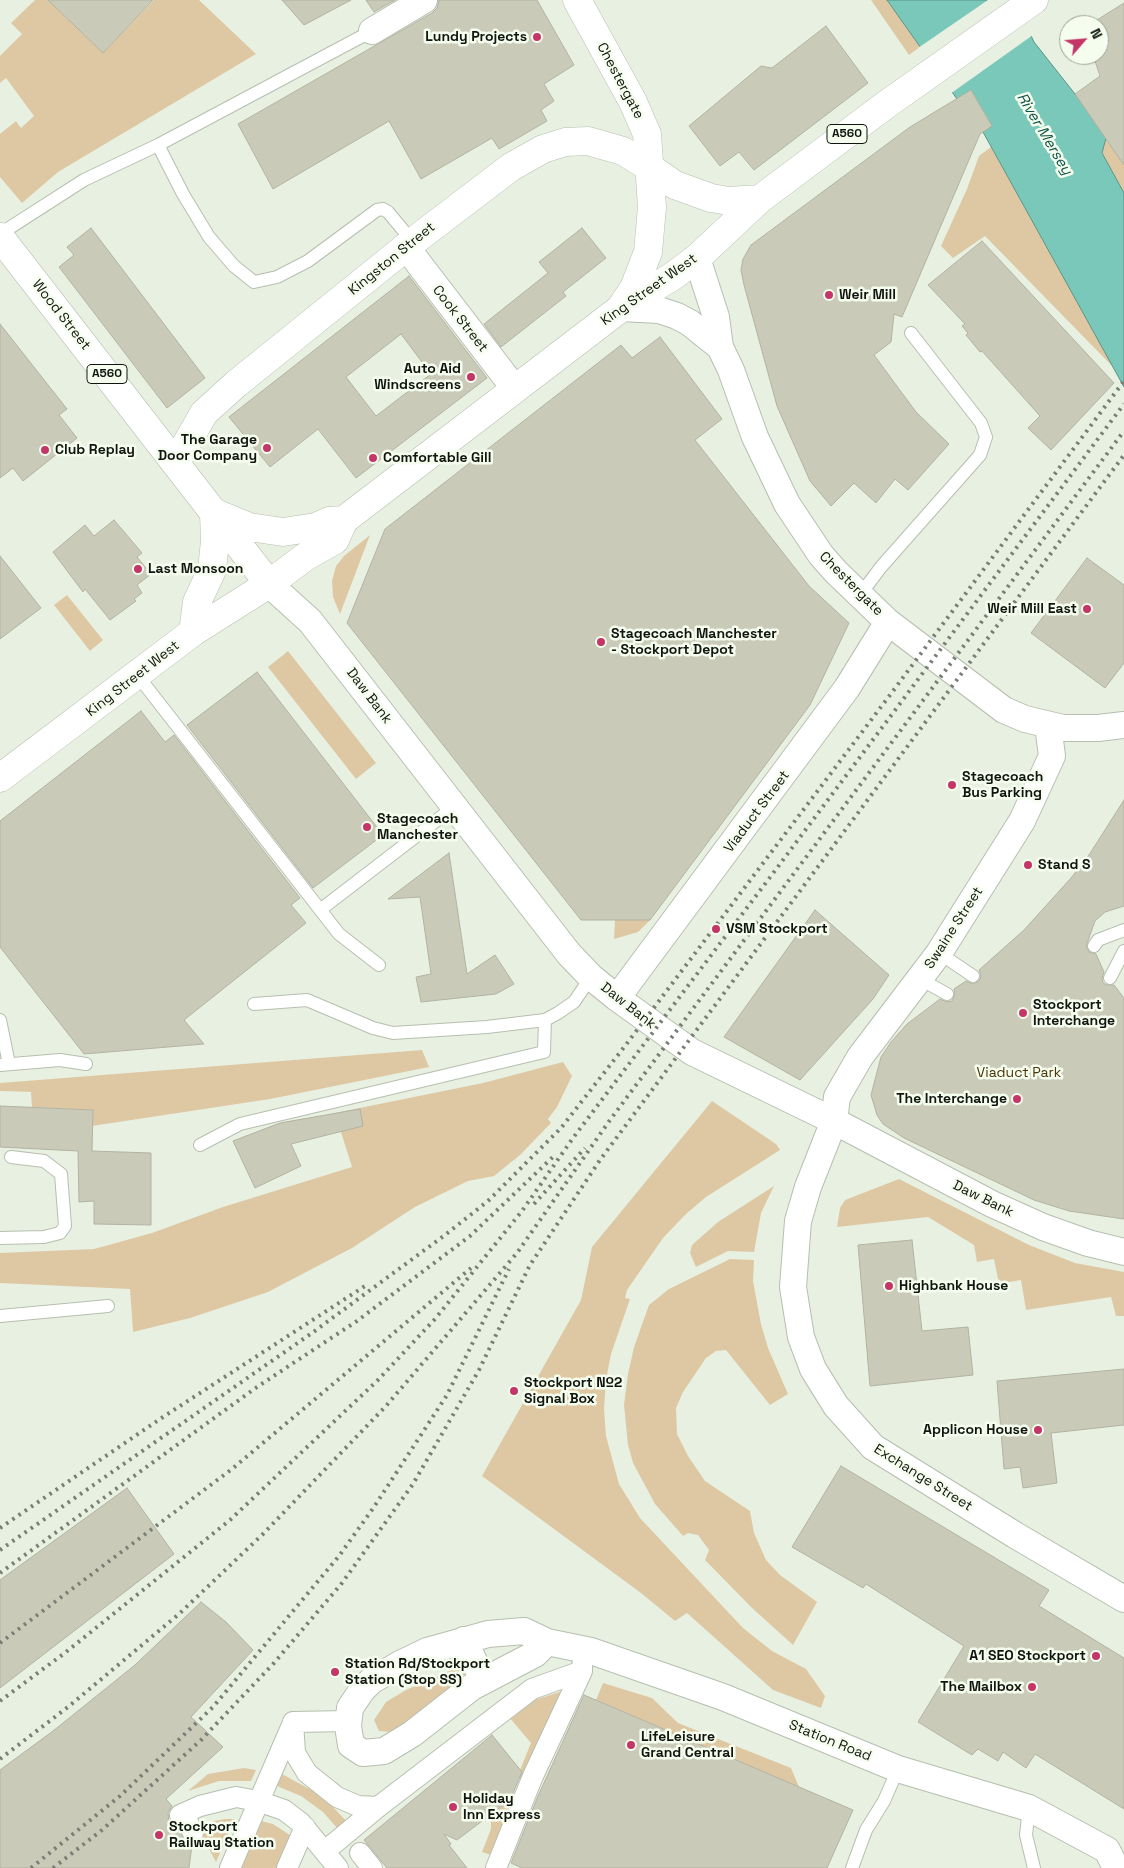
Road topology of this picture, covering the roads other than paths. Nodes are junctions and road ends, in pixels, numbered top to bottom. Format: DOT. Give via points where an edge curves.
graph roads {
  1 [pos="424,0"];
  2 [pos="577,0"];
  3 [pos="1032,1"];
  4 [pos="372,32"];
  5 [pos="158,145"];
  6 [pos="649,166"];
  7 [pos="760,199"];
  8 [pos="0,236"];
  9 [pos="409,245"];
  10 [pos="697,258"];
  11 [pos="621,308"];
  12 [pos="911,333"];
  13 [pos="720,347"];
  14 [pos="515,390"];
  15 [pos="176,462"];
  16 [pos="214,512"];
  17 [pos="344,520"];
  18 [pos="269,584"];
  19 [pos="860,595"];
  20 [pos="888,622"];
  21 [pos="193,632"];
  22 [pos="138,676"];
  23 [pos="1048,725"];
  24 [pos="1124,726"];
  25 [pos="0,778"];
  26 [pos="454,807"];
  27 [pos="320,910"];
  28 [pos="1124,930"];
  29 [pos="1094,946"];
  30 [pos="1124,950"];
  31 [pos="380,965"];
  32 [pos="929,967"];
  33 [pos="973,976"];
  34 [pos="591,977"];
  35 [pos="1110,978"];
  36 [pos="947,994"];
  37 [pos="617,998"];
  38 [pos="254,1004"];
  39 [pos="0,1020"];
  40 [pos="544,1020"];
  41 [pos="86,1064"];
  42 [pos="4,1065"];
  43 [pos="834,1121"];
  44 [pos="200,1145"];
  45 [pos="11,1157"];
  46 [pos="0,1238"];
  47 [pos="1124,1252"];
  48 [pos="108,1306"];
  49 [pos="0,1316"];
  50 [pos="1124,1599"];
  51 [pos="464,1640"];
  52 [pos="548,1642"];
  53 [pos="582,1660"];
  54 [pos="483,1680"];
  55 [pos="348,1721"];
  56 [pos="293,1722"];
  57 [pos="898,1769"];
  58 [pos="258,1801"];
  59 [pos="378,1807"];
  60 [pos="1029,1808"];
  61 [pos="305,1827"];
  62 [pos="193,1833"];
  63 [pos="357,1849"];
  64 [pos="325,1851"];
  65 [pos="1116,1855"];
  66 [pos="230,1868"];
  67 [pos="287,1868"];
  68 [pos="338,1868"];
  69 [pos="496,1868"];
  70 [pos="852,1868"];
  71 [pos="1034,1868"];
  1 -- 4 [label="street"];
  2 -- 6 [label="main road, Chestergate / A560" via="647,134"];
  3 -- 7 [label="main road, King Street West / A560"];
  4 -- 5 [label="lane"];
  5 -- 8 [label="lane" via="84,180"];
  5 -- 9 [label="lane" via="210,237 234,266 254,282 277,277 308,261 376,210 388,212"];
  6 -- 7 [label="main road" via="675,185 711,198 728,201"];
  6 -- 9 [label="main road, Kingston Street" via="623,151 594,142 572,142 543,149 510,167"];
  6 -- 11 [label="main road, Chestergate / A560" via="652,207 648,252 634,288"];
  7 -- 10 [label="main road, King Street West / A560"];
  8 -- 15 [label="main road, Wood Street / A560"];
  9 -- 14 [label="street, Cook Street"];
  9 -- 15 [label="main road, Kingston Street" via="204,413"];
  10 -- 11 [label="main road, King Street West / A560"];
  10 -- 13 [label="street, Chestergate" via="716,318"];
  11 -- 13 [label="street, Chestergate" via="659,310 677,316"];
  11 -- 14 [label="main road, King Street West / A560"];
  12 -- 19 [label="lane" via="981,423 986,437 980,454"];
  13 -- 19 [label="street, Chestergate" via="754,437 787,504 821,555"];
  14 -- 17 [label="main road, King Street West / A560"];
  15 -- 16 [label="main road, Wood Street / A560"];
  16 -- 17 [label="main road, A560" via="249,527 283,532"];
  16 -- 18 [label="main road, A560"];
  16 -- 21 [label="main road" via="212,570 197,602"];
  17 -- 18 [label="main road, King Street West / A560" via="335,540"];
  18 -- 21 [label="main road, King Street West"];
  18 -- 26 [label="street, Daw Bank" via="310,621"];
  19 -- 20 [label="street, Chestergate"];
  20 -- 23 [label="street, Chestergate" via="1004,710"];
  20 -- 37 [label="street, Viaduct Street" via="835,704"];
  21 -- 22 [label="main road, King Street West"];
  22 -- 25 [label="main road, King Street West"];
  22 -- 27 [label="lane"];
  23 -- 24 [label="street, Chestergate" via="1078,729"];
  23 -- 32 [label="street, Swaine Street" via="1052,756 1043,779 1022,821"];
  26 -- 27 [label="lane"];
  26 -- 34 [label="street, Daw Bank" via="569,954"];
  27 -- 31 [label="lane" via="340,934"];
  28 -- 29 [label="lane" via="1098,940"];
  30 -- 35 [label="lane"];
  32 -- 33 [label="lane"];
  32 -- 36 [label="lane"];
  32 -- 43 [label="street, Swaine Street" via="860,1058 837,1097"];
  34 -- 37 [label="street, Daw Bank"];
  34 -- 40 [label="lane" via="574,1002"];
  37 -- 43 [label="street, Daw Bank" via="692,1052"];
  38 -- 40 [label="lane" via="307,1000 393,1033"];
  39 -- 42 [label="lane"];
  40 -- 44 [label="lane" via="544,1052 240,1124"];
  41 -- 42 [label="lane" via="60,1060"];
  43 -- 47 [label="street, Daw Bank" via="1026,1219 1088,1243"];
  43 -- 50 [label="street, Exchange Street" via="798,1221 792,1287 801,1337 822,1385 873,1447 1015,1536"];
  45 -- 46 [label="lane" via="44,1161 61,1174 65,1226 60,1233 44,1237"];
  48 -- 49 [label="lane"];
  51 -- 52 [label="street, Station Road" via="524,1631"];
  51 -- 54 [label="street"];
  51 -- 55 [label="street, Station Road" via="413,1657 371,1681 355,1699"];
  52 -- 53 [label="street, Station Road"];
  52 -- 54 [label="street, Station Road" via="535,1654"];
  53 -- 57 [label="street, Station Road" via="723,1698"];
  53 -- 59 [label="street" via="532,1689"];
  53 -- 69 [label="street"];
  54 -- 55 [label="street, Station Road" via="412,1734 384,1751 358,1751 348,1737"];
  55 -- 56 [label="street"];
  56 -- 58 [label="street"];
  56 -- 59 [label="street" via="295,1753 307,1773 336,1797 358,1806"];
  57 -- 60 [label="street, Station Road"];
  57 -- 70 [label="lane" via="866,1830"];
  58 -- 61 [label="street" via="284,1810"];
  58 -- 62 [label="street" via="236,1797 182,1814"];
  58 -- 66 [label="street"];
  59 -- 63 [label="street"];
  60 -- 65 [label="street, Station Road"];
  60 -- 71 [label="lane" via="1026,1835"];
  61 -- 64 [label="street"];
  61 -- 67 [label="street"];
  63 -- 64 [label="street"];
  64 -- 68 [label="street"];
}
